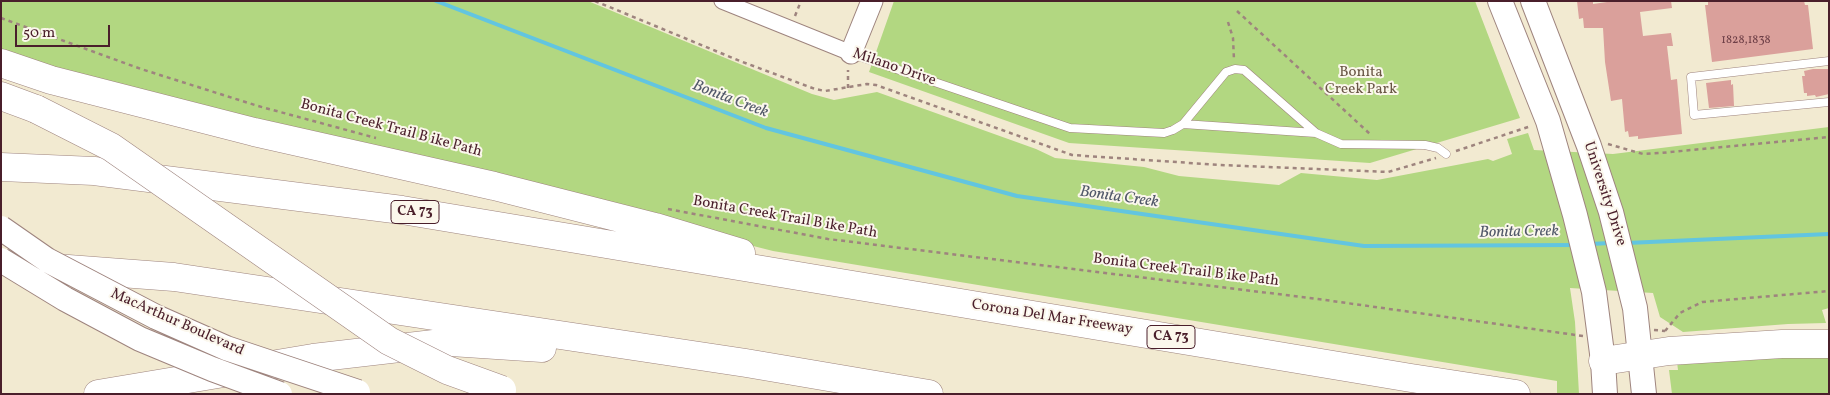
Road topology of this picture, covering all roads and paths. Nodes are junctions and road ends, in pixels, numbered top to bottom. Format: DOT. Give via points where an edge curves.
graph roads {
  1 [pos="722,1"];
  2 [pos="872,1"];
  3 [pos="1500,1"];
  4 [pos="1532,1"];
  5 [pos="738,4"];
  6 [pos="1237,11"];
  7 [pos="1,18"];
  8 [pos="1228,22"];
  9 [pos="851,53"];
  10 [pos="1829,61"];
  11 [pos="1,63"];
  12 [pos="1235,69"];
  13 [pos="1,96"];
  14 [pos="1829,102"];
  15 [pos="1183,124"];
  16 [pos="1316,133"];
  17 [pos="1829,137"];
  18 [pos="382,139"];
  19 [pos="1382,145"];
  20 [pos="1591,150"];
  21 [pos="1446,154"];
  22 [pos="1,167"];
  23 [pos="667,208"];
  24 [pos="1,228"];
  25 [pos="1,262"];
  26 [pos="826,282"];
  27 [pos="1829,291"];
  28 [pos="1666,331"];
  29 [pos="1586,336"];
  30 [pos="1829,344"];
  31 [pos="1641,356"];
  32 [pos="1603,361"];
  33 [pos="746,363"];
  34 [pos="509,392"];
  35 [pos="361,393"];
  36 [pos="98,394"];
  37 [pos="280,394"];
  38 [pos="929,394"];
  39 [pos="1516,394"];
  40 [pos="1605,394"];
  41 [pos="1644,394"];
  1 -- 5 [label="street, Milano Drive"];
  2 -- 9 [label="street"];
  3 -- 32 [label="main road, University Drive" via="1558,153 1594,292"];
  4 -- 20 [label="main road, University Drive"];
  5 -- 9 [label="street, Milano Drive"];
  6 -- 19 [label="path"];
  7 -- 18 [label="path, Bonita Creek Trail B ike Path" via="141,69 258,106"];
  8 -- 12 [label="path" via="1233,38"];
  9 -- 15 [label="lane, Milano Drive" via="1070,128 1164,133"];
  10 -- 14 [label="lane" via="1691,77 1694,115"];
  11 -- 26 [label="highway" via="51,80 254,132 494,186 655,227"];
  12 -- 15 [label="lane" via="1226,72"];
  12 -- 16 [label="lane" via="1244,70"];
  13 -- 34 [label="highway, bridge" via="36,109 111,147 389,341 447,370"];
  15 -- 16 [label="lane"];
  16 -- 19 [label="lane" via="1341,144"];
  17 -- 20 [label="path" via="1643,154 1607,144"];
  19 -- 21 [label="lane" via="1425,145"];
  20 -- 31 [label="main road, University Drive" via="1631,292"];
  22 -- 26 [label="highway, CA 73" via="94,171 402,210"];
  23 -- 29 [label="path, Bonita Creek Trail B ike Path" via="828,239 1318,298"];
  24 -- 35 [label="main road, MacArthur Boulevard, bridge" via="47,260 156,317 226,348"];
  25 -- 33 [label="highway" via="174,277"];
  25 -- 37 [label="main road, MacArthur Boulevard, bridge" via="140,339"];
  26 -- 39 [label="highway, Corona Del Mar Freeway / CA 73"];
  27 -- 28 [label="path" via="1702,302 1680,313"];
  30 -- 31 [label="highway" via="1773,344"];
  31 -- 32 [label="highway"];
  31 -- 41 [label="main road, University Drive"];
  32 -- 40 [label="main road, University Drive"];
  33 -- 36 [label="highway" via="451,342 313,358"];
  33 -- 38 [label="highway"];
}
